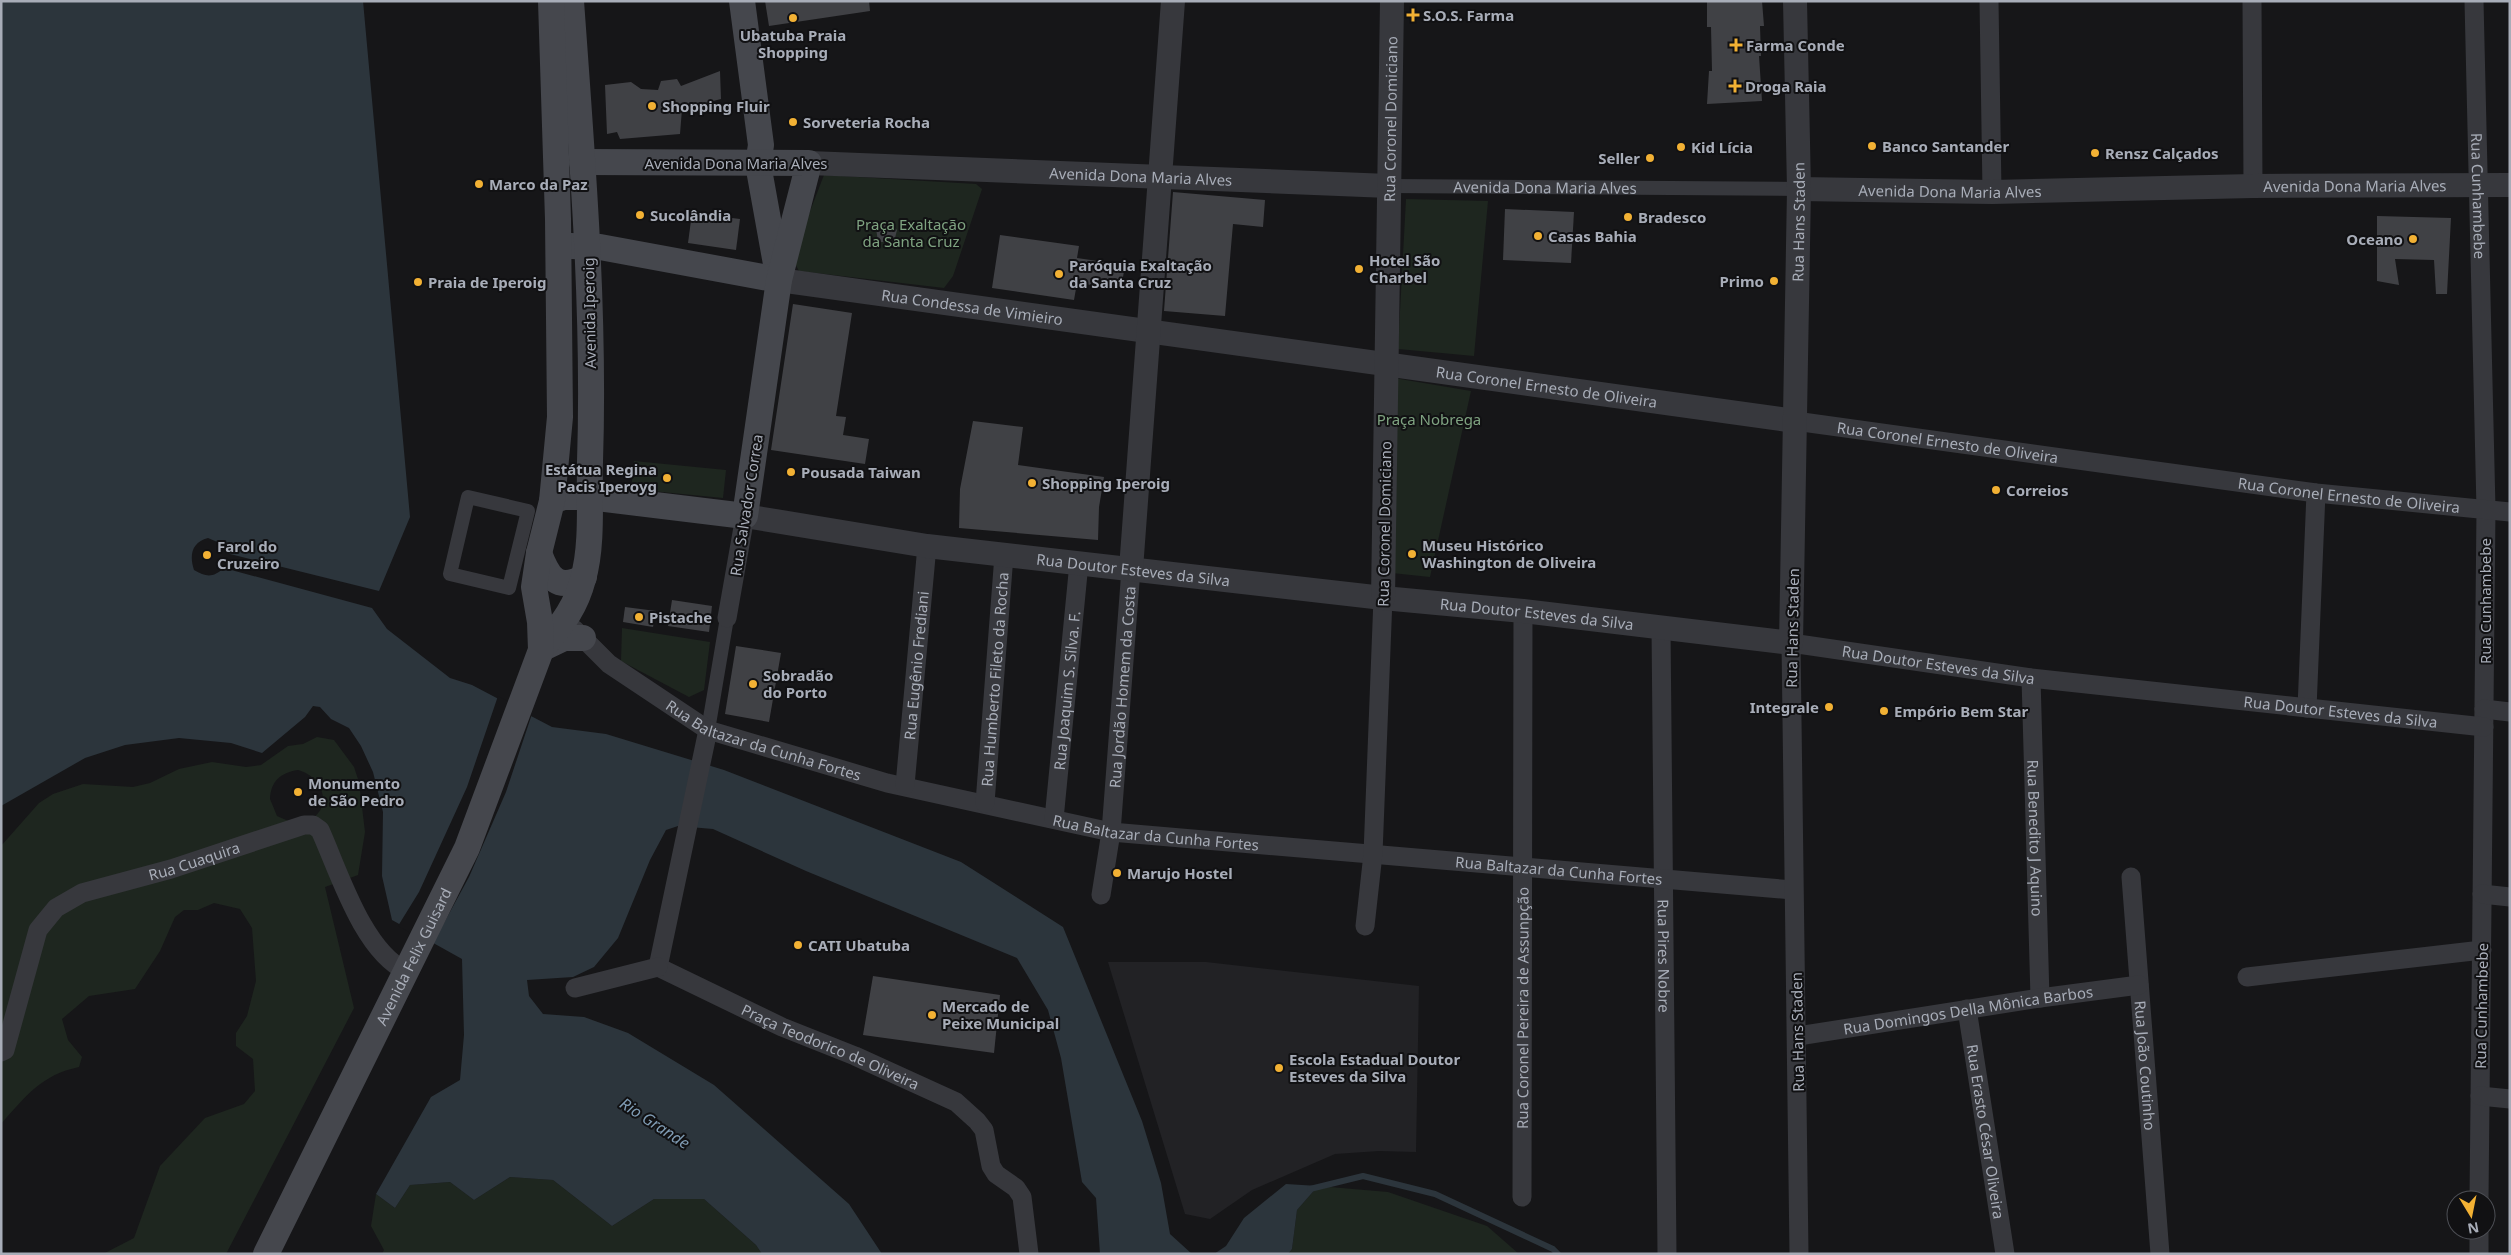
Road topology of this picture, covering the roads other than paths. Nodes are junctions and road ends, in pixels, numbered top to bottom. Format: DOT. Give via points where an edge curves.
graph roads {
  1 [pos="551,1"];
  2 [pos="571,1"];
  3 [pos="742,1"];
  4 [pos="1173,1"];
  5 [pos="1392,1"];
  6 [pos="1795,1"];
  7 [pos="1989,1"];
  8 [pos="2252,1"];
  9 [pos="2474,1"];
  10 [pos="582,162"];
  11 [pos="809,163"];
  12 [pos="758,164"];
  13 [pos="1161,176"];
  14 [pos="2510,185"];
  15 [pos="1389,186"];
  16 [pos="2253,186"];
  17 [pos="2480,186"];
  18 [pos="1799,189"];
  19 [pos="1992,192"];
  20 [pos="558,246"];
  21 [pos="587,246"];
  22 [pos="779,280"];
  23 [pos="1149,332"];
  24 [pos="1386,364"];
  25 [pos="1796,421"];
  26 [pos="2316,493"];
  27 [pos="589,498"];
  28 [pos="552,501"];
  29 [pos="2486,509"];
  30 [pos="2510,512"];
  31 [pos="745,516"];
  32 [pos="927,546"];
  33 [pos="539,553"];
  34 [pos="1004,555"];
  35 [pos="1079,563"];
  36 [pos="1131,569"];
  37 [pos="584,577"];
  38 [pos="522,588"];
  39 [pos="1382,598"];
  40 [pos="1523,611"];
  41 [pos="727,618"];
  42 [pos="1662,627"];
  43 [pos="574,629"];
  44 [pos="1791,643"];
  45 [pos="537,661"];
  46 [pos="2031,678"];
  47 [pos="2307,708"];
  48 [pos="2510,712"];
  49 [pos="2484,718"];
  50 [pos="706,736"];
  51 [pos="905,785"];
  52 [pos="985,803"];
  53 [pos="1054,819"];
  54 [pos="1111,832"];
  55 [pos="1373,854"];
  56 [pos="1521,867"];
  57 [pos="2131,877"];
  58 [pos="1663,879"];
  59 [pos="1793,890"];
  60 [pos="2482,894"];
  61 [pos="1101,895"];
  62 [pos="2510,897"];
  63 [pos="1365,926"];
  64 [pos="2482,950"];
  65 [pos="411,961"];
  66 [pos="658,967"];
  67 [pos="2247,978"];
  68 [pos="2139,985"];
  69 [pos="575,988"];
  70 [pos="2040,998"];
  71 [pos="1967,1009"];
  72 [pos="1798,1036"];
  73 [pos="2,1053"];
  74 [pos="2480,1096"];
  75 [pos="2510,1099"];
  76 [pos="2479,1190"];
  77 [pos="1522,1197"];
  78 [pos="2479,1240"];
  79 [pos="266,1254"];
  80 [pos="1029,1254"];
  81 [pos="1667,1254"];
  82 [pos="1799,1254"];
  83 [pos="2005,1254"];
  84 [pos="2160,1254"];
  85 [pos="2479,1254"];
  1 -- 20 [label="main road, Avenida Iperoig"];
  2 -- 10 [label="main road, Avenida Iperoig"];
  3 -- 12 [label="main road, Rua Salvador Correa" via="761,145"];
  4 -- 13 [label="street, Rua Jordão Homem da Costa"];
  5 -- 15 [label="street, Rua Coronel Domiciano"];
  6 -- 18 [label="street, Rua Hans Staden"];
  7 -- 19 [label="street"];
  8 -- 16 [label="street"];
  9 -- 17 [label="street, Rua Cunhambebe"];
  10 -- 12 [label="main road, Avenida Dona Maria Alves"];
  10 -- 21 [label="main road, Avenida Iperoig"];
  11 -- 12 [label="main road, Avenida Dona Maria Alves"];
  11 -- 13 [label="street, Avenida Dona Maria Alves"];
  11 -- 22 [label="main road, Rua Salvador Correa"];
  12 -- 22 [label="main road, Rua Salvador Correa"];
  13 -- 15 [label="street, Avenida Dona Maria Alves"];
  13 -- 23 [label="street, Rua Jordão Homem da Costa"];
  14 -- 17 [label="street, Avenida Dona Maria Alves"];
  15 -- 18 [label="street, Avenida Dona Maria Alves"];
  15 -- 24 [label="street, Rua Coronel Domiciano"];
  16 -- 17 [label="street, Avenida Dona Maria Alves"];
  16 -- 19 [label="street, Avenida Dona Maria Alves"];
  17 -- 29 [label="street, Rua Cunhambebe"];
  18 -- 19 [label="street, Avenida Dona Maria Alves"];
  18 -- 25 [label="street, Rua Hans Staden"];
  20 -- 21 [label="main road, Rua Condessa de Vimieiro"];
  20 -- 28 [label="main road, Avenida Iperoig" via="560,417"];
  21 -- 22 [label="main road, Rua Condessa de Vimieiro"];
  21 -- 27 [label="main road, Avenida Iperoig"];
  22 -- 23 [label="street, Rua Condessa de Vimieiro"];
  22 -- 31 [label="main road, Rua Salvador Correa"];
  23 -- 24 [label="street, Rua Condessa de Vimieiro"];
  23 -- 36 [label="street, Rua Jordão Homem da Costa"];
  24 -- 25 [label="street, Rua Coronel Ernesto de Oliveira"];
  24 -- 39 [label="street, Rua Coronel Domiciano"];
  25 -- 26 [label="street, Rua Coronel Ernesto de Oliveira"];
  25 -- 44 [label="street, Rua Hans Staden"];
  26 -- 29 [label="street, Rua Coronel Ernesto de Oliveira"];
  26 -- 47 [label="street"];
  27 -- 28 [label="main road, Rua Doutor Esteves da Silva"];
  27 -- 31 [label="main road, Rua Doutor Esteves da Silva"];
  27 -- 37 [label="main road, Avenida Iperoig"];
  28 -- 33 [label="main road, Avenida Iperoig"];
  29 -- 30 [label="street, Rua Coronel Ernesto de Oliveira"];
  29 -- 49 [label="street, Rua Cunhambebe"];
  31 -- 32 [label="street, Rua Doutor Esteves da Silva"];
  31 -- 41 [label="street, Rua Salvador Correa"];
  32 -- 34 [label="street, Rua Doutor Esteves da Silva"];
  32 -- 51 [label="street, Rua Eugênio Frediani"];
  33 -- 37 [label="main road" via="550,577 556,581 573,583"];
  33 -- 38 [label="main road, Avenida Iperoig"];
  34 -- 35 [label="street, Rua Doutor Esteves da Silva"];
  34 -- 52 [label="street, Rua Humberto Fileto da Rocha"];
  35 -- 36 [label="street, Rua Doutor Esteves da Silva"];
  35 -- 53 [label="street, Rua Joaquim S. Silva. F."];
  36 -- 39 [label="street, Rua Doutor Esteves da Silva"];
  36 -- 54 [label="street, Rua Jordão Homem da Costa"];
  37 -- 43 [label="main road, Avenida Iperoig" via="575,605"];
  38 -- 38 [label="street" via="528,511 468,497 450,574"];
  38 -- 43 [label="main road"];
  38 -- 45 [label="main road, Avenida Felix Guisard" via="540,622"];
  39 -- 40 [label="street, Rua Doutor Esteves da Silva"];
  39 -- 55 [label="street, Rua Coronel Domiciano"];
  40 -- 42 [label="street, Rua Doutor Esteves da Silva"];
  40 -- 56 [label="street, Rua Coronel Pereira de Assunpção"];
  41 -- 50 [label="street, Rua Salvador Correa"];
  42 -- 44 [label="street, Rua Doutor Esteves da Silva"];
  42 -- 58 [label="street, Rua Pires Nobre"];
  43 -- 45 [label="main road, Avenida Felix Guisard"];
  43 -- 50 [label="street, Rua Baltazar da Cunha Fortes" via="609,664"];
  44 -- 46 [label="street, Rua Doutor Esteves da Silva"];
  44 -- 59 [label="street, Rua Hans Staden"];
  45 -- 65 [label="main road, Avenida Felix Guisard" via="468,848"];
  46 -- 47 [label="street, Rua Doutor Esteves da Silva"];
  46 -- 70 [label="street, Rua Benedito J Aquino"];
  47 -- 49 [label="street, Rua Doutor Esteves da Silva"];
  48 -- 49 [label="street, Rua Doutor Esteves da Silva"];
  49 -- 60 [label="street, Rua Cunhambebe"];
  50 -- 51 [label="street, Rua Baltazar da Cunha Fortes"];
  50 -- 66 [label="street"];
  51 -- 52 [label="street, Rua Baltazar da Cunha Fortes"];
  52 -- 53 [label="street, Rua Baltazar da Cunha Fortes"];
  53 -- 54 [label="street, Rua Baltazar da Cunha Fortes"];
  54 -- 55 [label="street, Rua Baltazar da Cunha Fortes"];
  54 -- 61 [label="street, Rua Jordão Homem da Costa"];
  55 -- 56 [label="street, Rua Baltazar da Cunha Fortes"];
  55 -- 63 [label="street, Rua Coronel Domiciano"];
  56 -- 58 [label="street, Rua Baltazar da Cunha Fortes"];
  56 -- 77 [label="street, Rua Coronel Pereira de Assunpção"];
  57 -- 68 [label="street, Rua João Coutinho"];
  58 -- 59 [label="street, Rua Baltazar da Cunha Fortes"];
  58 -- 81 [label="street, Rua Pires Nobre"];
  59 -- 72 [label="street, Rua Hans Staden"];
  60 -- 62 [label="street"];
  60 -- 64 [label="street, Rua Cunhambebe"];
  64 -- 67 [label="street"];
  64 -- 74 [label="street, Rua Cunhambebe"];
  65 -- 73 [label="street, Rua Cuaquira" via="393,965 376,948 320,830 313,825 304,825 171,869 82,893 56,908 38,930"];
  65 -- 79 [label="main road, Avenida Felix Guisard"];
  66 -- 69 [label="street"];
  66 -- 80 [label="street, Praça Teodorico de Oliveira" via="782,1027 856,1056 956,1102 984,1130 991,1166 996,1174 1016,1188 1022,1198"];
  68 -- 70 [label="street, Rua Domingos Della Mônica Barbos"];
  68 -- 84 [label="street, Rua João Coutinho"];
  70 -- 71 [label="street, Rua Domingos Della Mônica Barbos"];
  71 -- 72 [label="street, Rua Domingos Della Mônica Barbos"];
  71 -- 83 [label="street, Rua Erasto César Oliveira"];
  72 -- 82 [label="street, Rua Hans Staden"];
  74 -- 75 [label="street"];
  74 -- 76 [label="street, Rua Cunhambebe"];
  78 -- 85 [label="street"];
}
